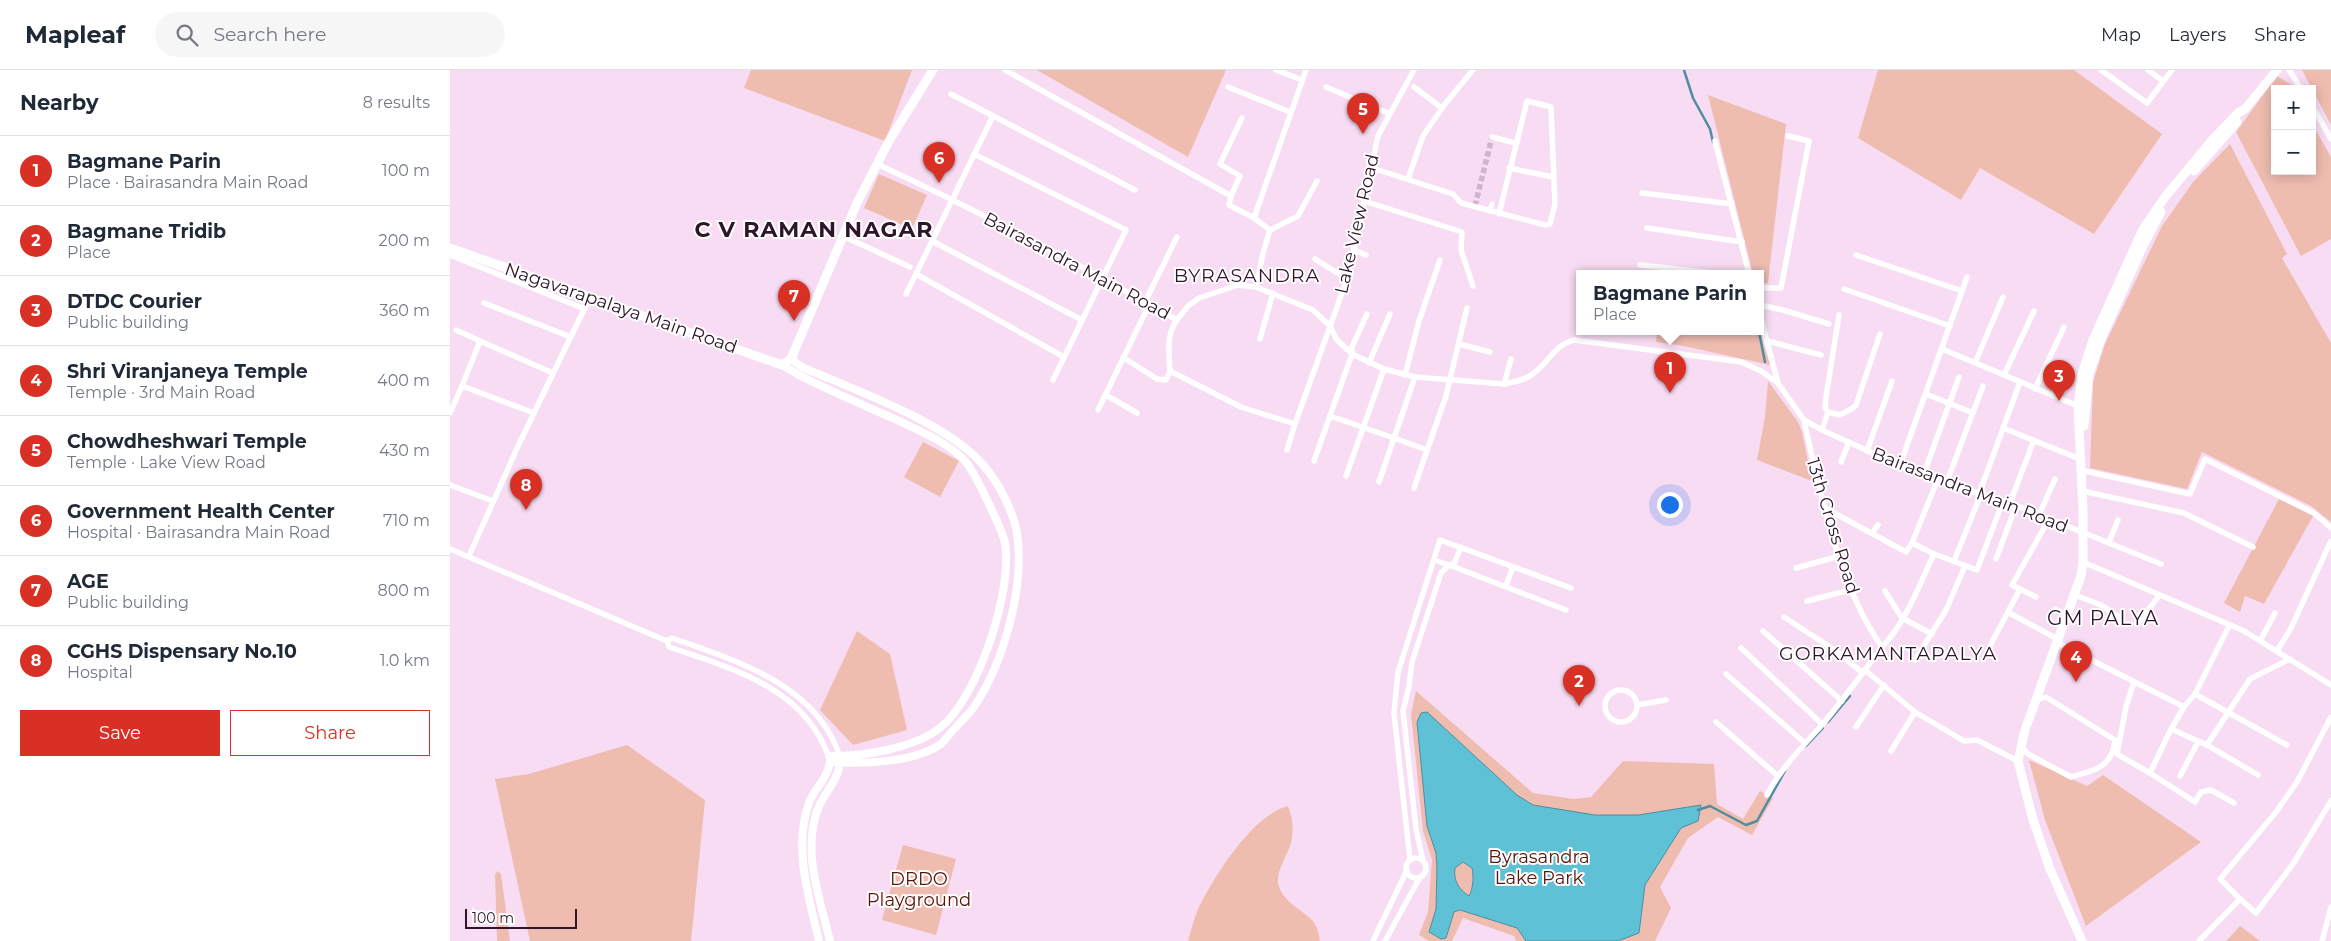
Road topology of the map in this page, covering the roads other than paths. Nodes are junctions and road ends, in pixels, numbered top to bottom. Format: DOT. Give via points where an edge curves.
graph roads {
  1 [pos="933,70"];
  2 [pos="1005,70"];
  3 [pos="1276,70"];
  4 [pos="1306,70"];
  5 [pos="1414,70"];
  6 [pos="1473,70"];
  7 [pos="2101,70"];
  8 [pos="2148,70"];
  9 [pos="2172,70"];
  10 [pos="2277,70"];
  11 [pos="2289,70"];
  12 [pos="1302,80"];
  13 [pos="2163,81"];
  14 [pos="2298,85"];
  15 [pos="1228,87"];
  16 [pos="1326,87"];
  17 [pos="1414,88"];
  18 [pos="951,94"];
  19 [pos="1442,108"];
  20 [pos="2245,109"];
  21 [pos="1290,112"];
  22 [pos="2316,113"];
  23 [pos="1390,114"];
  24 [pos="993,116"];
  25 [pos="1242,118"];
  26 [pos="1788,136"];
  27 [pos="1492,137"];
  28 [pos="2331,139"];
  29 [pos="1715,141"];
  30 [pos="1515,143"];
  31 [pos="974,154"];
  32 [pos="877,164"];
  33 [pos="1370,167"];
  34 [pos="1509,168"];
  35 [pos="1553,177"];
  36 [pos="1408,179"];
  37 [pos="1317,181"];
  38 [pos="1136,190"];
  39 [pos="1642,193"];
  40 [pos="1231,196"];
  41 [pos="952,199"];
  42 [pos="1364,201"];
  43 [pos="1488,202"];
  44 [pos="1732,204"];
  45 [pos="1490,211"];
  46 [pos="1254,218"];
  47 [pos="1647,228"];
  48 [pos="1270,230"];
  49 [pos="843,236"];
  50 [pos="1177,237"];
  51 [pos="932,241"];
  52 [pos="1742,242"];
  53 [pos="450,248"];
  54 [pos="1354,250"];
  55 [pos="1366,255"];
  56 [pos="1856,255"];
  57 [pos="450,256"];
  58 [pos="1315,260"];
  59 [pos="1440,260"];
  60 [pos="1640,265"];
  61 [pos="910,267"];
  62 [pos="1686,270"];
  63 [pos="1748,270"];
  64 [pos="916,274"];
  65 [pos="1967,277"];
  66 [pos="1103,278"];
  67 [pos="1347,279"];
  68 [pos="1473,286"];
  69 [pos="1256,287"];
  70 [pos="1764,288"];
  71 [pos="1844,289"];
  72 [pos="1962,291"];
  73 [pos="1273,293"];
  74 [pos="906,294"];
  75 [pos="590,297"];
  76 [pos="2003,298"];
  77 [pos="484,303"];
  78 [pos="1147,303"];
  79 [pos="1764,306"];
  80 [pos="1467,308"];
  81 [pos="584,309"];
  82 [pos="2034,311"];
  83 [pos="1367,314"];
  84 [pos="1390,314"];
  85 [pos="1839,315"];
  86 [pos="1082,320"];
  87 [pos="1176,320"];
  88 [pos="1828,324"];
  89 [pos="1330,326"];
  90 [pos="1950,326"];
  91 [pos="2064,327"];
  92 [pos="1764,329"];
  93 [pos="456,330"];
  94 [pos="1880,334"];
  95 [pos="571,337"];
  96 [pos="1260,339"];
  97 [pos="480,341"];
  98 [pos="1767,341"];
  99 [pos="1459,344"];
  100 [pos="1942,349"];
  101 [pos="1490,352"];
  102 [pos="1352,354"];
  103 [pos="1821,355"];
  104 [pos="1064,356"];
  105 [pos="1124,358"];
  106 [pos="790,359"];
  107 [pos="1511,359"];
  108 [pos="1369,363"];
  109 [pos="1975,363"];
  110 [pos="782,364"];
  111 [pos="1384,369"];
  112 [pos="1170,371"];
  113 [pos="553,373"];
  114 [pos="1405,375"];
  115 [pos="2004,375"];
  116 [pos="1415,377"];
  117 [pos="1960,377"];
  118 [pos="1053,380"];
  119 [pos="1450,380"];
  120 [pos="1892,381"];
  121 [pos="2020,382"];
  122 [pos="1778,383"];
  123 [pos="1504,384"];
  124 [pos="462,386"];
  125 [pos="1983,386"];
  126 [pos="2035,389"];
  127 [pos="1926,394"];
  128 [pos="1106,395"];
  129 [pos="1950,404"];
  130 [pos="2078,406"];
  131 [pos="1098,410"];
  132 [pos="903,412"];
  133 [pos="1828,412"];
  134 [pos="450,413"];
  135 [pos="534,413"];
  136 [pos="1137,413"];
  137 [pos="1973,413"];
  138 [pos="1330,416"];
  139 [pos="1804,420"];
  140 [pos="900,422"];
  141 [pos="1295,424"];
  142 [pos="1363,427"];
  143 [pos="2003,428"];
  144 [pos="1822,430"];
  145 [pos="1394,438"];
  146 [pos="2034,440"];
  147 [pos="1849,442"];
  148 [pos="1287,450"];
  149 [pos="1427,450"];
  150 [pos="1866,450"];
  151 [pos="1314,461"];
  152 [pos="1841,462"];
  153 [pos="1900,465"];
  154 [pos="2080,465"];
  155 [pos="1346,476"];
  156 [pos="1923,476"];
  157 [pos="2055,479"];
  158 [pos="1937,481"];
  159 [pos="1379,482"];
  160 [pos="1946,484"];
  161 [pos="450,485"];
  162 [pos="1414,488"];
  163 [pos="2082,491"];
  164 [pos="1979,494"];
  165 [pos="493,501"];
  166 [pos="2007,502"];
  167 [pos="2016,506"];
  168 [pos="1825,508"];
  169 [pos="2039,515"];
  170 [pos="2049,519"];
  171 [pos="2118,520"];
  172 [pos="1878,525"];
  173 [pos="2331,528"];
  174 [pos="2082,531"];
  175 [pos="1872,534"];
  176 [pos="2331,541"];
  177 [pos="2109,542"];
  178 [pos="1912,544"];
  179 [pos="1461,547"];
  180 [pos="2253,547"];
  181 [pos="450,549"];
  182 [pos="1934,554"];
  183 [pos="470,556"];
  184 [pos="1840,556"];
  185 [pos="1996,559"];
  186 [pos="1434,560"];
  187 [pos="1954,561"];
  188 [pos="2083,562"];
  189 [pos="2161,564"];
  190 [pos="1449,565"];
  191 [pos="1965,566"];
  192 [pos="1514,567"];
  193 [pos="1796,568"];
  194 [pos="1506,586"];
  195 [pos="1571,588"];
  196 [pos="2020,589"];
  197 [pos="1850,590"];
  198 [pos="1885,591"];
  199 [pos="2075,594"];
  200 [pos="2158,596"];
  201 [pos="2036,597"];
  202 [pos="1807,601"];
  203 [pos="1566,610"];
  204 [pos="2055,611"];
  205 [pos="2008,612"];
  206 [pos="2275,614"];
  207 [pos="2067,616"];
  208 [pos="1784,617"];
  209 [pos="1902,618"];
  210 [pos="2122,619"];
  211 [pos="2137,624"];
  212 [pos="2229,626"];
  213 [pos="1763,631"];
  214 [pos="1932,634"];
  215 [pos="666,641"];
  216 [pos="2059,641"];
  217 [pos="2260,641"];
  218 [pos="1990,646"];
  219 [pos="1882,647"];
  220 [pos="1741,648"];
  221 [pos="702,649"];
  222 [pos="2277,652"];
  223 [pos="699,658"];
  224 [pos="2290,659"];
  225 [pos="1916,660"];
  226 [pos="1864,671"];
  227 [pos="1726,674"];
  228 [pos="2134,682"];
  229 [pos="2330,683"];
  230 [pos="1884,685"];
  231 [pos="2195,694"];
  232 [pos="1666,700"];
  233 [pos="2037,700"];
  234 [pos="1842,701"];
  235 [pos="1636,705"];
  236 [pos="2184,707"];
  237 [pos="1915,712"];
  238 [pos="2229,712"];
  239 [pos="2331,717"];
  240 [pos="1716,722"];
  241 [pos="1822,724"];
  242 [pos="1856,727"];
  243 [pos="2172,729"];
  244 [pos="2198,742"];
  245 [pos="1806,743"];
  246 [pos="2207,745"];
  247 [pos="2287,745"];
  248 [pos="2022,747"];
  249 [pos="1891,751"];
  250 [pos="830,759"];
  251 [pos="840,760"];
  252 [pos="2018,762"];
  253 [pos="2150,773"];
  254 [pos="2258,775"];
  255 [pos="1778,776"];
  256 [pos="2180,776"];
  257 [pos="1767,795"];
  258 [pos="2331,800"];
  259 [pos="2234,803"];
  260 [pos="1410,860"];
  261 [pos="1423,860"];
  262 [pos="1407,870"];
  263 [pos="1420,877"];
  264 [pos="2240,899"];
  265 [pos="2331,907"];
  266 [pos="819,941"];
  267 [pos="830,941"];
  268 [pos="1373,941"];
  269 [pos="1385,941"];
  270 [pos="2082,941"];
  271 [pos="2199,941"];
  272 [pos="2322,941"];
  1 -- 32 [label="main road"];
  2 -- 40 [label="street"];
  3 -- 12 [label="street"];
  4 -- 12 [label="street"];
  5 -- 23 [label="street, Lake View Road"];
  6 -- 19 [label="street"];
  7 -- 13 [label="street" via="2147,103"];
  8 -- 13 [label="street"];
  9 -- 13 [label="street"];
  10 -- 20 [label="main road"];
  11 -- 14 [label="street"];
  12 -- 21 [label="street"];
  15 -- 21 [label="street"];
  16 -- 23 [label="street"];
  17 -- 19 [label="street"];
  18 -- 24 [label="street"];
  19 -- 36 [label="street" via="1423,136"];
  20 -- 130 [label="main road" via="2238,112 2214,138 2143,229 2093,340 2082,374"];
  20 -- 154 [label="main road" via="2159,216 2132,270 2089,374"];
  21 -- 46 [label="street"];
  22 -- 28 [label="street"];
  23 -- 33 [label="street, Lake View Road" via="1378,136"];
  24 -- 31 [label="street"];
  24 -- 38 [label="street"];
  25 -- 40 [label="street" via="1220,164 1240,176"];
  26 -- 70 [label="street" via="1808,141 1781,288"];
  27 -- 30 [label="street"];
  29 -- 44 [label="street"];
  30 -- 34 [label="street"];
  30 -- 35 [label="street" via="1527,101 1551,107"];
  31 -- 41 [label="street"];
  31 -- 66 [label="street" via="1126,230"];
  32 -- 41 [label="street, Bairasandra Main Road"];
  32 -- 49 [label="main road"];
  33 -- 36 [label="street"];
  33 -- 42 [label="street, Lake View Road"];
  34 -- 35 [label="street"];
  34 -- 45 [label="street"];
  35 -- 45 [label="street" via="1555,204 1550,224"];
  36 -- 45 [label="street" via="1453,194 1461,203"];
  37 -- 48 [label="street" via="1298,216"];
  39 -- 44 [label="street"];
  40 -- 46 [label="street" via="1229,205"];
  41 -- 51 [label="street"];
  41 -- 66 [label="street, Bairasandra Main Road"];
  42 -- 54 [label="street, Lake View Road"];
  42 -- 68 [label="street" via="1462,232 1461,250"];
  43 -- 45 [label="street"];
  44 -- 52 [label="street"];
  46 -- 48 [label="street"];
  47 -- 52 [label="street"];
  48 -- 69 [label="street"];
  49 -- 61 [label="street"];
  49 -- 106 [label="main road"];
  50 -- 78 [label="street"];
  51 -- 64 [label="street"];
  51 -- 86 [label="street"];
  52 -- 63 [label="street"];
  53 -- 75 [label="main road, Nagavarapalaya Main Road"];
  54 -- 55 [label="street"];
  54 -- 67 [label="street, Lake View Road"];
  56 -- 72 [label="street"];
  57 -- 81 [label="street"];
  58 -- 67 [label="street"];
  59 -- 114 [label="street"];
  60 -- 62 [label="street"];
  64 -- 74 [label="street"];
  64 -- 104 [label="street"];
  65 -- 72 [label="street"];
  66 -- 78 [label="street, Bairasandra Main Road"];
  66 -- 86 [label="street"];
  67 -- 89 [label="street, Lake View Road"];
  69 -- 73 [label="street, Bairasandra Main Road"];
  69 -- 87 [label="street, Bairasandra Main Road" via="1238,285 1199,298"];
  71 -- 90 [label="street"];
  72 -- 90 [label="street"];
  73 -- 89 [label="street, Bairasandra Main Road" via="1313,310"];
  73 -- 96 [label="street"];
  75 -- 81 [label="street"];
  75 -- 110 [label="main road, Nagavarapalaya Main Road"];
  76 -- 109 [label="street"];
  77 -- 95 [label="street"];
  78 -- 87 [label="street, Bairasandra Main Road"];
  78 -- 105 [label="street"];
  79 -- 88 [label="street"];
  80 -- 99 [label="street"];
  81 -- 95 [label="street"];
  82 -- 115 [label="street"];
  83 -- 102 [label="street"];
  84 -- 108 [label="street"];
  85 -- 133 [label="street" via="1826,397"];
  86 -- 104 [label="street"];
  87 -- 112 [label="street" via="1169,340"];
  89 -- 102 [label="street, Bairasandra Main Road" via="1337,340"];
  89 -- 141 [label="street"];
  90 -- 100 [label="street"];
  91 -- 126 [label="street"];
  92 -- 98 [label="street"];
  93 -- 97 [label="street"];
  94 -- 133 [label="street" via="1856,405 1840,415"];
  95 -- 113 [label="street"];
  97 -- 113 [label="street"];
  97 -- 124 [label="street"];
  98 -- 103 [label="street"];
  98 -- 122 [label="street"];
  99 -- 101 [label="street"];
  99 -- 119 [label="street"];
  100 -- 109 [label="street"];
  100 -- 127 [label="street"];
  102 -- 108 [label="street, Bairasandra Main Road"];
  102 -- 138 [label="street"];
  104 -- 118 [label="street"];
  105 -- 112 [label="street" via="1157,379 1166,380"];
  105 -- 128 [label="street"];
  106 -- 110 [label="main road"];
  106 -- 132 [label="street"];
  107 -- 123 [label="street"];
  108 -- 111 [label="street, Bairasandra Main Road"];
  109 -- 115 [label="street"];
  110 -- 140 [label="street" via="791,372"];
  111 -- 114 [label="street, Bairasandra Main Road"];
  111 -- 142 [label="street"];
  112 -- 141 [label="street" via="1241,407"];
  113 -- 135 [label="street"];
  114 -- 116 [label="street, Bairasandra Main Road"];
  115 -- 121 [label="street"];
  116 -- 119 [label="street, Bairasandra Main Road"];
  116 -- 145 [label="street"];
  117 -- 129 [label="street"];
  119 -- 123 [label="street, Bairasandra Main Road"];
  119 -- 149 [label="street"];
  120 -- 150 [label="street"];
  121 -- 126 [label="street"];
  121 -- 143 [label="street"];
  122 -- 123 [label="street, Bairasandra Main Road" via="1740,362 1574,340 1559,345 1532,375"];
  122 -- 139 [label="street, Bairasandra Main Road"];
  124 -- 134 [label="street"];
  124 -- 135 [label="street"];
  125 -- 137 [label="street"];
  126 -- 130 [label="street"];
  127 -- 129 [label="street"];
  127 -- 153 [label="street"];
  128 -- 131 [label="street"];
  128 -- 136 [label="street"];
  129 -- 137 [label="street"];
  129 -- 156 [label="street"];
  130 -- 154 [label="main road"];
  132 -- 140 [label="street"];
  132 -- 251 [label="street" via="970,451 997,484 1017,533 1018,587 1000,653 987,682 973,707 940,744 899,759 859,764"];
  133 -- 144 [label="street"];
  135 -- 165 [label="street"];
  137 -- 160 [label="street"];
  138 -- 142 [label="street"];
  138 -- 151 [label="street"];
  139 -- 144 [label="street, Bairasandra Main Road"];
  139 -- 168 [label="street, 13th Cross Road"];
  140 -- 251 [label="street" via="944,445 966,462 1000,525 1005,543 1004,582 987,652 966,696 941,727 913,743"];
  141 -- 148 [label="street"];
  142 -- 145 [label="street"];
  142 -- 155 [label="street"];
  143 -- 146 [label="street"];
  143 -- 164 [label="street"];
  144 -- 147 [label="street, Bairasandra Main Road"];
  145 -- 149 [label="street"];
  145 -- 159 [label="street"];
  146 -- 154 [label="street"];
  146 -- 166 [label="street"];
  147 -- 150 [label="street, Bairasandra Main Road"];
  147 -- 152 [label="street"];
  149 -- 162 [label="street"];
  150 -- 153 [label="street, Bairasandra Main Road"];
  153 -- 156 [label="street, Bairasandra Main Road"];
  154 -- 163 [label="main road"];
  154 -- 173 [label="street" via="2190,494 2205,459 2314,513"];
  156 -- 158 [label="street, Bairasandra Main Road"];
  157 -- 169 [label="street"];
  158 -- 160 [label="street, Bairasandra Main Road"];
  158 -- 178 [label="street"];
  160 -- 164 [label="street, Bairasandra Main Road"];
  161 -- 165 [label="street"];
  163 -- 174 [label="main road"];
  163 -- 180 [label="street" via="2184,513"];
  164 -- 166 [label="street, Bairasandra Main Road"];
  164 -- 187 [label="street"];
  165 -- 183 [label="street"];
  166 -- 167 [label="street, Bairasandra Main Road"];
  166 -- 191 [label="street" via="1977,570"];
  167 -- 169 [label="street, Bairasandra Main Road"];
  167 -- 185 [label="street"];
  168 -- 175 [label="street"];
  168 -- 184 [label="street, 13th Cross Road"];
  169 -- 170 [label="street, Bairasandra Main Road"];
  170 -- 174 [label="street, Bairasandra Main Road"];
  170 -- 196 [label="street" via="2012,585"];
  171 -- 177 [label="street"];
  172 -- 175 [label="street"];
  174 -- 177 [label="street, Bairasandra Main Road"];
  174 -- 188 [label="main road"];
  175 -- 178 [label="street" via="1906,552"];
  176 -- 222 [label="street"];
  177 -- 189 [label="street, Bairasandra Main Road"];
  178 -- 182 [label="street"];
  179 -- 186 [label="street" via="1440,540"];
  179 -- 190 [label="street" via="1454,564"];
  179 -- 192 [label="street"];
  181 -- 183 [label="street"];
  182 -- 187 [label="street"];
  182 -- 209 [label="street"];
  183 -- 215 [label="street"];
  184 -- 193 [label="street"];
  184 -- 197 [label="street, 13th Cross Road"];
  186 -- 190 [label="street"];
  186 -- 260 [label="street" via="1398,672 1394,713"];
  187 -- 191 [label="street"];
  188 -- 199 [label="main road"];
  188 -- 200 [label="street"];
  190 -- 194 [label="street"];
  190 -- 261 [label="street" via="1441,573 1428,609 1412,662 1403,712 1416,829"];
  191 -- 214 [label="street"];
  192 -- 194 [label="street"];
  192 -- 195 [label="street"];
  194 -- 203 [label="street"];
  196 -- 201 [label="street"];
  196 -- 205 [label="street"];
  197 -- 202 [label="street"];
  197 -- 219 [label="street, 13th Cross Road" via="1866,626"];
  198 -- 209 [label="street"];
  199 -- 207 [label="main road"];
  199 -- 210 [label="street"];
  200 -- 211 [label="street"];
  200 -- 212 [label="street"];
  204 -- 207 [label="street"];
  205 -- 216 [label="street"];
  205 -- 218 [label="street"];
  206 -- 217 [label="street"];
  207 -- 216 [label="main road"];
  208 -- 226 [label="street"];
  209 -- 214 [label="street"];
  209 -- 219 [label="street"];
  212 -- 217 [label="street"];
  212 -- 231 [label="street"];
  213 -- 234 [label="street"];
  214 -- 225 [label="street"];
  215 -- 221 [label="street" via="672,638"];
  215 -- 223 [label="street" via="669,647"];
  216 -- 228 [label="street"];
  216 -- 233 [label="main road"];
  217 -- 222 [label="street"];
  219 -- 226 [label="street"];
  220 -- 241 [label="street"];
  221 -- 223 [label="street"];
  221 -- 251 [label="street" via="758,671 798,696 827,729"];
  222 -- 224 [label="street"];
  223 -- 250 [label="street" via="746,674 789,700 806,716"];
  224 -- 229 [label="street"];
  224 -- 238 [label="street" via="2250,679"];
  226 -- 230 [label="street"];
  226 -- 234 [label="street"];
  227 -- 245 [label="street"];
  228 -- 236 [label="street"];
  228 -- 253 [label="street" via="2117,754"];
  230 -- 237 [label="street"];
  230 -- 242 [label="street"];
  231 -- 236 [label="street"];
  231 -- 238 [label="street"];
  232 -- 235 [label="street"];
  233 -- 248 [label="main road"];
  233 -- 248 [label="street" via="2046,697 2115,740 2114,744 2105,764 2096,771 2072,777 2028,754"];
  234 -- 241 [label="street"];
  235 -- 235 [label="street" via="1629,692 1618,690 1608,697 1605,708 1611,719 1623,722 1634,715"];
  236 -- 243 [label="street"];
  237 -- 249 [label="street"];
  237 -- 252 [label="street" via="1964,741 1977,740"];
  238 -- 246 [label="street"];
  238 -- 247 [label="street"];
  239 -- 264 [label="street" via="2297,782 2220,879"];
  240 -- 255 [label="street"];
  241 -- 245 [label="street"];
  243 -- 244 [label="street"];
  243 -- 253 [label="street"];
  244 -- 246 [label="street"];
  244 -- 256 [label="street"];
  245 -- 255 [label="street"];
  246 -- 254 [label="street"];
  248 -- 252 [label="main road"];
  250 -- 251 [label="street"];
  250 -- 266 [label="street" via="825,780 810,801 802,848"];
  251 -- 267 [label="street" via="834,784 820,804 812,849 814,874"];
  252 -- 270 [label="main road" via="2050,869"];
  253 -- 259 [label="street" via="2195,802 2201,792 2210,790"];
  255 -- 257 [label="street"];
  258 -- 264 [label="street" via="2293,864 2256,913"];
  260 -- 261 [label="street"];
  260 -- 262 [label="street"];
  261 -- 263 [label="street" via="1426,869"];
  262 -- 263 [label="street" via="1410,876"];
  262 -- 268 [label="street"];
  263 -- 269 [label="street"];
  264 -- 271 [label="street"];
  265 -- 272 [label="street"];
}
